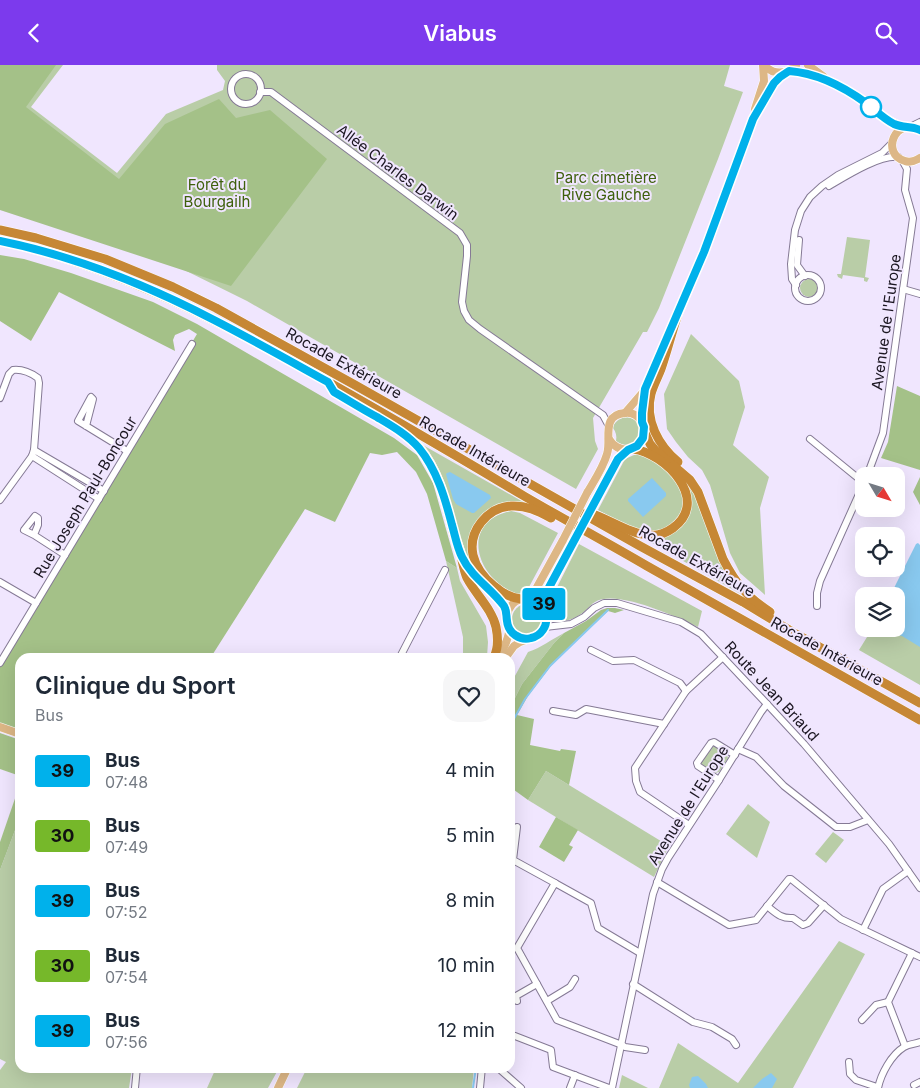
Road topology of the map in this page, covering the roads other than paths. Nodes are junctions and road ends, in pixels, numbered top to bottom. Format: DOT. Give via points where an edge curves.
graph roads {
  1 [pos="764,65"];
  2 [pos="796,65"];
  3 [pos="808,65"];
  4 [pos="787,72"];
  5 [pos="831,83"];
  6 [pos="260,91"];
  7 [pos="883,117"];
  8 [pos="753,119"];
  9 [pos="920,122"];
  10 [pos="908,127"];
  11 [pos="920,131"];
  12 [pos="892,141"];
  13 [pos="900,159"];
  14 [pos="917,160"];
  15 [pos="907,169"];
  16 [pos="0,230"];
  17 [pos="0,241"];
  18 [pos="805,276"];
  19 [pos="796,285"];
  20 [pos="903,289"];
  21 [pos="920,294"];
  22 [pos="677,317"];
  23 [pos="192,343"];
  24 [pos="328,382"];
  25 [pos="645,389"];
  26 [pos="0,398"];
  27 [pos="625,413"];
  28 [pos="603,415"];
  29 [pos="615,417"];
  30 [pos="642,422"];
  31 [pos="609,425"];
  32 [pos="86,426"];
  33 [pos="644,433"];
  34 [pos="609,439"];
  35 [pos="810,439"];
  36 [pos="631,449"];
  37 [pos="127,451"];
  38 [pos="33,453"];
  39 [pos="871,467"];
  40 [pos="855,476"];
  41 [pos="104,491"];
  42 [pos="99,499"];
  43 [pos="0,500"];
  44 [pos="855,503"];
  45 [pos="576,510"];
  46 [pos="706,513"];
  47 [pos="34,535"];
  48 [pos="65,555"];
  49 [pos="461,556"];
  50 [pos="633,557"];
  51 [pos="445,570"];
  52 [pos="0,582"];
  53 [pos="524,599"];
  54 [pos="36,603"];
  55 [pos="817,606"];
  56 [pos="544,609"];
  57 [pos="507,614"];
  58 [pos="547,618"];
  59 [pos="558,625"];
  60 [pos="545,627"];
  61 [pos="509,628"];
  62 [pos="796,634"];
  63 [pos="528,639"];
  64 [pos="591,650"];
  65 [pos="402,653"];
  66 [pos="495,653"];
  67 [pos="501,653"];
  68 [pos="509,653"];
  69 [pos="723,657"];
  70 [pos="0,663"];
  71 [pos="686,691"];
  72 [pos="920,703"];
  73 [pos="768,704"];
  74 [pos="553,711"];
  75 [pos="920,720"];
  76 [pos="664,724"];
  77 [pos="0,727"];
  78 [pos="15,732"];
  79 [pos="736,752"];
  80 [pos="719,780"];
  81 [pos="868,819"];
  82 [pos="689,825"];
  83 [pos="517,827"];
  84 [pos="515,844"];
  85 [pos="515,861"];
  86 [pos="908,871"];
  87 [pos="657,882"];
  88 [pos="555,883"];
  89 [pos="920,888"];
  90 [pos="824,905"];
  91 [pos="767,906"];
  92 [pos="863,930"];
  93 [pos="640,953"];
  94 [pos="912,953"];
  95 [pos="920,957"];
  96 [pos="575,979"];
  97 [pos="537,984"];
  98 [pos="633,984"];
  99 [pos="517,1001"];
  100 [pos="547,1001"];
  101 [pos="888,1002"];
  102 [pos="862,1021"];
  103 [pos="515,1036"];
  104 [pos="920,1042"];
  105 [pos="622,1045"];
  106 [pos="736,1045"];
  107 [pos="905,1047"];
  108 [pos="645,1050"];
  109 [pos="849,1062"];
  110 [pos="136,1073"];
  111 [pos="285,1073"];
  112 [pos="291,1073"];
  113 [pos="481,1073"];
  114 [pos="504,1073"];
  115 [pos="575,1075"];
  116 [pos="878,1087"];
  117 [pos="134,1088"];
  118 [pos="278,1088"];
  119 [pos="284,1088"];
  120 [pos="480,1088"];
  121 [pos="521,1088"];
  122 [pos="570,1088"];
  123 [pos="611,1088"];
  1 -- 4 [label="main road" via="773,72"];
  1 -- 8 [label="main road" via="764,81"];
  2 -- 4 [label="main road"];
  3 -- 5 [label="main road"];
  4 -- 5 [label="main road" via="806,73"];
  4 -- 8 [label="main road" via="774,83"];
  5 -- 7 [label="main road" via="862,100"];
  6 -- 6 [label="street" via="258,81 244,74 235,78 231,88 234,98 243,103 255,100"];
  6 -- 28 [label="street, Allée Charles Darwin" via="271,92 460,233 467,245 462,302 469,320"];
  7 -- 10 [label="main road"];
  7 -- 12 [label="main road"];
  8 -- 22 [label="main road"];
  9 -- 10 [label="street"];
  10 -- 11 [label="main road"];
  10 -- 12 [label="main road" via="897,132"];
  12 -- 13 [label="main road" via="894,153"];
  12 -- 19 [label="street" via="882,153 838,175 810,197 795,230 791,264 792,279"];
  13 -- 14 [label="main road" via="908,162"];
  13 -- 15 [label="street"];
  13 -- 18 [label="street" via="888,157 863,167 815,197 800,229 797,265"];
  14 -- 15 [label="street"];
  15 -- 20 [label="street, Avenue de l'Europe" via="905,190 913,218"];
  16 -- 45 [label="highway, Rocade Extérieure" via="105,259 173,287 244,323"];
  17 -- 24 [label="highway, Rocade Intérieure" via="66,258 169,298"];
  18 -- 19 [label="street"];
  18 -- 19 [label="street" via="812,275 820,282 821,291 816,298 802,299 797,294"];
  20 -- 21 [label="street"];
  20 -- 39 [label="street, Avenue de l'Europe" via="884,433"];
  22 -- 25 [label="main road"];
  22 -- 46 [label="highway" via="651,394 651,418 660,443 693,476"];
  23 -- 37 [label="street, Rue Joseph Paul-Boncour"];
  24 -- 49 [label="highway" via="334,392 401,432 419,447 440,486"];
  24 -- 50 [label="highway, Rocade Intérieure"];
  25 -- 27 [label="main road"];
  25 -- 30 [label="main road"];
  26 -- 38 [label="street" via="13,370 19,369 38,378"];
  27 -- 29 [label="main road"];
  27 -- 30 [label="main road"];
  28 -- 29 [label="street, Allée Charles Darwin"];
  28 -- 31 [label="street, Allée Charles Darwin"];
  29 -- 31 [label="main road"];
  30 -- 33 [label="main road"];
  31 -- 34 [label="main road"];
  32 -- 37 [label="street"];
  33 -- 36 [label="main road" via="641,443"];
  33 -- 46 [label="highway" via="650,444 690,480"];
  34 -- 36 [label="main road" via="617,448"];
  34 -- 53 [label="main road, bridge" via="608,454 563,540 536,589"];
  35 -- 40 [label="street"];
  36 -- 45 [label="highway" via="645,451 657,459 684,485 687,507 681,521 661,535 646,535"];
  36 -- 56 [label="main road, bridge" via="618,459 546,593"];
  37 -- 41 [label="street, Rue Joseph Paul-Boncour"];
  38 -- 41 [label="street"];
  38 -- 42 [label="street"];
  38 -- 43 [label="street"];
  41 -- 42 [label="street, Rue Joseph Paul-Boncour"];
  42 -- 48 [label="street, Rue Joseph Paul-Boncour"];
  44 -- 55 [label="street" via="820,581"];
  45 -- 62 [label="highway, Rocade Extérieure"];
  46 -- 62 [label="highway" via="723,559 740,586 758,604 792,625"];
  47 -- 48 [label="street"];
  48 -- 54 [label="street, Rue Joseph Paul-Boncour"];
  49 -- 57 [label="highway" via="472,574 500,602"];
  49 -- 66 [label="highway" via="468,579 496,627"];
  50 -- 53 [label="highway" via="530,508 512,505 497,509 479,525 472,553 480,573 492,585 506,596"];
  50 -- 75 [label="highway, Rocade Intérieure"];
  51 -- 65 [label="street"];
  52 -- 54 [label="street"];
  53 -- 56 [label="main road" via="537,601"];
  53 -- 57 [label="main road" via="512,605"];
  54 -- 70 [label="street, Rue Joseph Paul-Boncour"];
  56 -- 58 [label="main road"];
  57 -- 61 [label="main road"];
  58 -- 59 [label="street"];
  58 -- 60 [label="main road"];
  59 -- 60 [label="street, Route Jean Briaud"];
  59 -- 69 [label="street, Route Jean Briaud" via="576,622 604,603 617,603 681,622 701,634"];
  60 -- 63 [label="main road" via="540,634"];
  61 -- 63 [label="main road" via="517,636"];
  61 -- 67 [label="main road"];
  62 -- 72 [label="highway, Rocade Extérieure"];
  63 -- 68 [label="main road" via="514,646"];
  64 -- 71 [label="street" via="613,661 634,660 680,683"];
  69 -- 71 [label="street"];
  69 -- 73 [label="street, Route Jean Briaud"];
  71 -- 76 [label="street"];
  73 -- 79 [label="street, Avenue de l'Europe"];
  73 -- 81 [label="street, Route Jean Briaud"];
  74 -- 76 [label="street" via="576,715 586,709"];
  76 -- 82 [label="street" via="635,768 636,781 640,792"];
  77 -- 78 [label="main road"];
  79 -- 80 [label="street, Avenue de l'Europe"];
  79 -- 80 [label="street" via="714,742 697,763"];
  79 -- 81 [label="street" via="756,757 784,785 836,827 850,827"];
  80 -- 82 [label="street, Avenue de l'Europe"];
  81 -- 86 [label="street, Route Jean Briaud"];
  82 -- 87 [label="street, Avenue de l'Europe" via="668,857"];
  83 -- 84 [label="street"];
  85 -- 88 [label="street"];
  86 -- 89 [label="street, Route Jean Briaud"];
  86 -- 92 [label="street" via="884,887"];
  87 -- 91 [label="street" via="729,925 756,921"];
  87 -- 93 [label="street, Avenue de l'Europe"];
  88 -- 93 [label="street" via="591,903 598,928"];
  88 -- 97 [label="street" via="517,948"];
  90 -- 91 [label="street" via="803,925 793,918 781,917"];
  90 -- 91 [label="street" via="789,879"];
  90 -- 92 [label="street" via="841,919"];
  92 -- 94 [label="street"];
  93 -- 98 [label="street, Avenue de l'Europe"];
  94 -- 95 [label="street"];
  94 -- 101 [label="street"];
  96 -- 100 [label="street" via="570,987"];
  97 -- 99 [label="street" via="516,996"];
  97 -- 100 [label="street"];
  98 -- 105 [label="street, Avenue de l'Europe"];
  98 -- 106 [label="street" via="693,1023 712,1027"];
  100 -- 105 [label="street" via="557,1020"];
  101 -- 102 [label="street" via="876,1005"];
  101 -- 107 [label="street"];
  103 -- 115 [label="street" via="551,1050 553,1067"];
  104 -- 107 [label="street"];
  105 -- 108 [label="street"];
  105 -- 123 [label="street, Avenue de l'Europe"];
  107 -- 116 [label="street" via="894,1055"];
  109 -- 116 [label="street" via="850,1074 856,1080"];
  110 -- 117 [label="street"];
  111 -- 118 [label="main road"];
  112 -- 119 [label="main road"];
  113 -- 120 [label="street"];
  114 -- 121 [label="street"];
  115 -- 122 [label="street"];
  115 -- 123 [label="street"];
}
